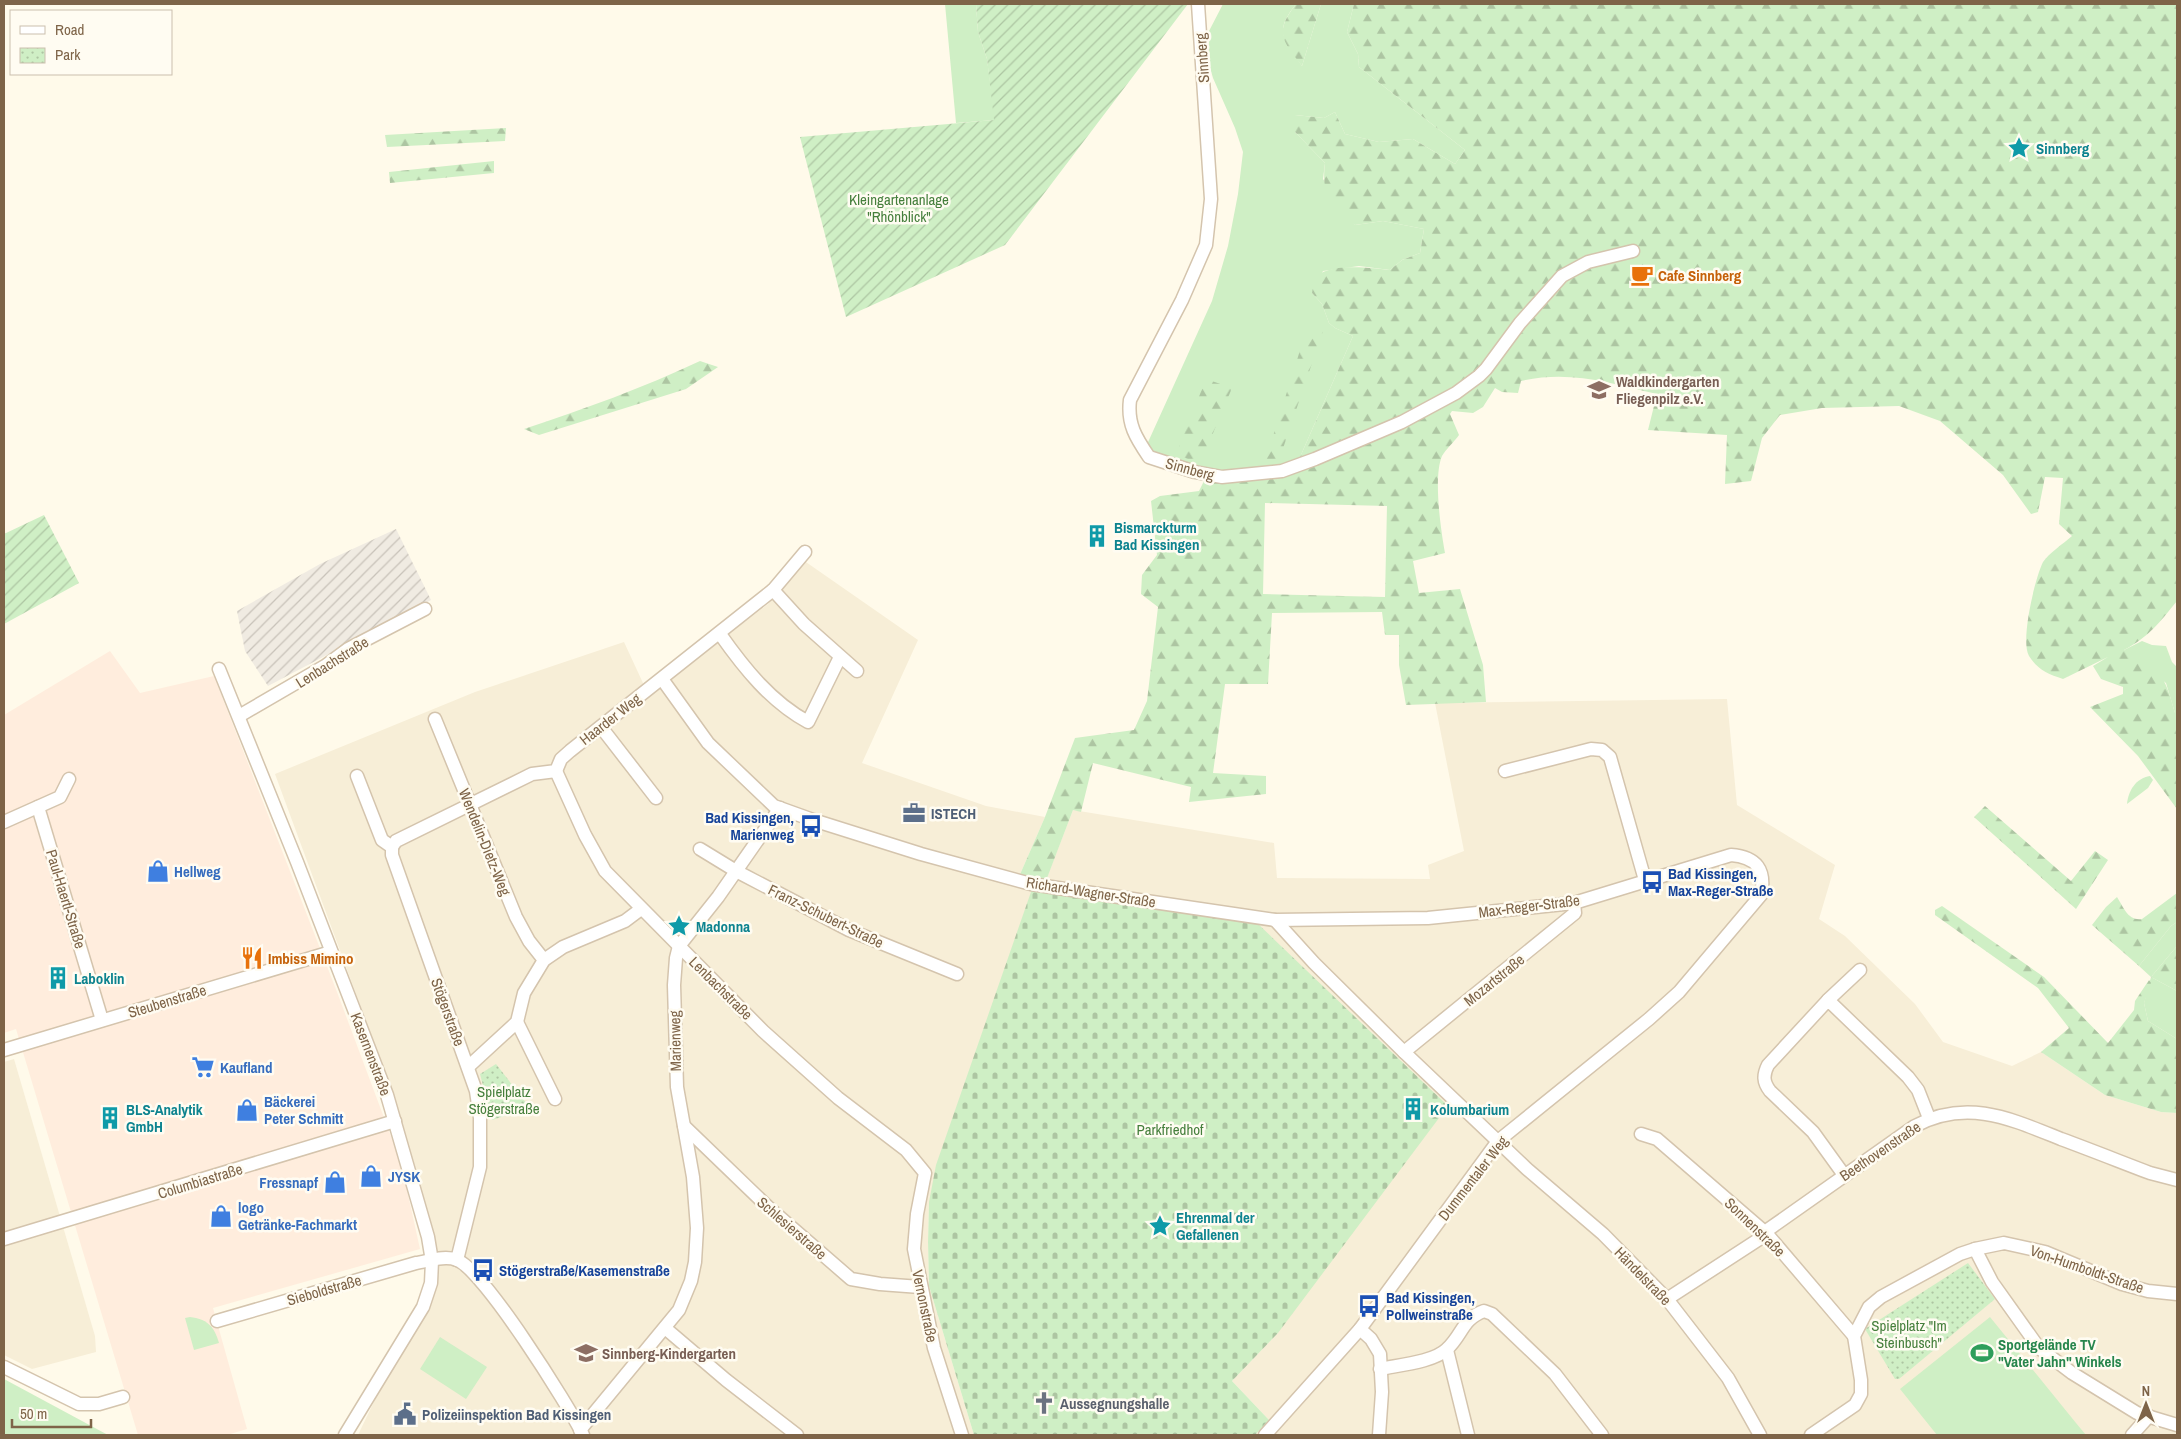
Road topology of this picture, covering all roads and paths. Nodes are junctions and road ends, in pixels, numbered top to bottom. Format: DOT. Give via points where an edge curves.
graph roads {
  1 [pos="1198,4"];
  2 [pos="1633,251"];
  3 [pos="805,552"];
  4 [pos="774,590"];
  5 [pos="425,609"];
  6 [pos="720,634"];
  7 [pos="840,658"];
  8 [pos="219,670"];
  9 [pos="857,671"];
  10 [pos="662,679"];
  11 [pos="239,716"];
  12 [pos="435,720"];
  13 [pos="601,727"];
  14 [pos="556,771"];
  15 [pos="1505,771"];
  16 [pos="358,776"];
  17 [pos="70,779"];
  18 [pos="656,798"];
  19 [pos="470,806"];
  20 [pos="38,807"];
  21 [pos="780,808"];
  22 [pos="4,822"];
  23 [pos="392,846"];
  24 [pos="700,849"];
  25 [pos="736,871"];
  26 [pos="1645,880"];
  27 [pos="1764,880"];
  28 [pos="1574,903"];
  29 [pos="641,908"];
  30 [pos="1275,920"];
  31 [pos="679,946"];
  32 [pos="330,952"];
  33 [pos="544,960"];
  34 [pos="1860,970"];
  35 [pos="956,974"];
  36 [pos="1828,1000"];
  37 [pos="102,1020"];
  38 [pos="517,1022"];
  39 [pos="4,1050"];
  40 [pos="1404,1052"];
  41 [pos="468,1067"];
  42 [pos="555,1100"];
  43 [pos="1929,1118"];
  44 [pos="395,1121"];
  45 [pos="684,1126"];
  46 [pos="1641,1134"];
  47 [pos="1498,1140"];
  48 [pos="925,1173"];
  49 [pos="1844,1174"];
  50 [pos="2177,1180"];
  51 [pos="1767,1234"];
  52 [pos="4,1239"];
  53 [pos="1976,1249"];
  54 [pos="457,1260"];
  55 [pos="432,1261"];
  56 [pos="920,1287"];
  57 [pos="2177,1294"];
  58 [pos="1667,1299"];
  59 [pos="217,1321"];
  60 [pos="665,1328"];
  61 [pos="1360,1329"];
  62 [pos="1854,1336"];
  63 [pos="1447,1350"];
  64 [pos="4,1367"];
  65 [pos="1380,1369"];
  66 [pos="123,1397"];
  67 [pos="2149,1416"];
  68 [pos="2177,1425"];
  69 [pos="582,1432"];
  70 [pos="345,1435"];
  71 [pos="797,1435"];
  72 [pos="962,1435"];
  73 [pos="1265,1435"];
  74 [pos="1379,1435"];
  75 [pos="1468,1435"];
  76 [pos="1602,1435"];
  77 [pos="1760,1435"];
  78 [pos="1810,1435"];
  79 [pos="2132,1435"];
  1 -- 2 [label="street, Sinnberg" via="1211,198 1206,245 1182,300 1130,400 1131,427 1149,457 1222,477 1282,471 1402,422 1456,393 1486,369 1520,323 1562,276 1588,262"];
  3 -- 4 [label="street, Haarder Weg"];
  4 -- 6 [label="street, Haarder Weg"];
  4 -- 7 [label="street"];
  5 -- 11 [label="street, Lenbachstraße" via="348,649"];
  6 -- 7 [label="street" via="747,671 794,714 808,722"];
  6 -- 10 [label="street, Haarder Weg"];
  7 -- 9 [label="street"];
  8 -- 11 [label="street, Kasernenstraße"];
  10 -- 13 [label="street, Haarder Weg"];
  10 -- 21 [label="street, Richard-Wagner-Straße" via="708,743 774,806"];
  11 -- 32 [label="street, Kasernenstraße"];
  12 -- 19 [label="street, Wendelin-Dietz-Weg"];
  13 -- 14 [label="street, Haarder Weg" via="561,759"];
  13 -- 18 [label="street"];
  14 -- 19 [label="street" via="532,774"];
  14 -- 29 [label="street, Lenbachstraße" via="605,871"];
  15 -- 26 [label="street" via="1591,749 1602,750 1610,757"];
  16 -- 23 [label="street, Stögerstraße" via="382,840"];
  17 -- 20 [label="street" via="60,797"];
  19 -- 23 [label="street" via="396,841"];
  19 -- 33 [label="street, Wendelin-Dietz-Weg" via="516,917 529,942"];
  20 -- 22 [label="street"];
  20 -- 37 [label="street, Paul-Haertl-Straße"];
  21 -- 25 [label="street, Marienweg"];
  21 -- 30 [label="street, Richard-Wagner-Straße" via="921,854 1031,884"];
  23 -- 41 [label="street, Stögerstraße" via="392,855"];
  24 -- 25 [label="street, Franz-Schubert-Straße"];
  25 -- 31 [label="street, Marienweg"];
  25 -- 35 [label="street, Franz-Schubert-Straße" via="849,930"];
  26 -- 27 [label="street, Max-Reger-Straße" via="1731,855 1744,856 1757,865"];
  26 -- 28 [label="street, Max-Reger-Straße"];
  27 -- 47 [label="street, Dummentaler Weg" via="1762,895 1679,992"];
  28 -- 30 [label="street, Max-Reger-Straße" via="1428,918"];
  28 -- 40 [label="street, Mozartstraße" via="1575,914"];
  29 -- 31 [label="street, Lenbachstraße"];
  29 -- 33 [label="street" via="625,921 562,947"];
  30 -- 40 [label="street"];
  31 -- 45 [label="street, Marienweg" via="674,970 675,1055"];
  31 -- 48 [label="street, Lenbachstraße" via="763,1031 838,1098 906,1150"];
  32 -- 37 [label="street, Steubenstraße"];
  32 -- 44 [label="street, Kasernenstraße"];
  33 -- 38 [label="street" via="524,993"];
  34 -- 36 [label="street"];
  36 -- 43 [label="street" via="1908,1077 1918,1090"];
  36 -- 49 [label="street" via="1768,1065 1764,1081 1770,1091 1813,1132"];
  37 -- 39 [label="street, Steubenstraße"];
  38 -- 41 [label="street"];
  38 -- 42 [label="street"];
  40 -- 47 [label="street"];
  41 -- 54 [label="street, Stögerstraße" via="480,1118 480,1167"];
  43 -- 49 [label="street, Beethovenstraße"];
  43 -- 50 [label="street, Beethovenstraße" via="1959,1112 1993,1114 2150,1174"];
  44 -- 52 [label="street, Columbiastraße"];
  44 -- 55 [label="street, Kasernenstraße"];
  45 -- 56 [label="street, Schlesierstraße" via="768,1208 851,1279"];
  45 -- 60 [label="street, Marienweg" via="693,1177 697,1228 695,1262 683,1304"];
  46 -- 51 [label="street, Sonnenstraße" via="1657,1139"];
  47 -- 58 [label="street, Händelstraße" via="1603,1234"];
  47 -- 61 [label="street, Dummentaler Weg"];
  48 -- 56 [label="street, Vernonstraße" via="914,1249"];
  49 -- 51 [label="street, Beethovenstraße" via="1769,1229"];
  51 -- 58 [label="street, Beethovenstraße"];
  51 -- 62 [label="street, Sonnenstraße"];
  53 -- 57 [label="street, Von-Humboldt-Straße" via="2004,1243 2045,1252 2122,1284"];
  53 -- 62 [label="street, Von-Humboldt-Straße" via="1954,1257 1881,1297 1869,1307"];
  53 -- 67 [label="street" via="1992,1282 2039,1348 2109,1396 2137,1413"];
  54 -- 55 [label="street" via="445,1257"];
  54 -- 69 [label="street" via="476,1276 502,1308"];
  55 -- 59 [label="street, Sieboldstraße"];
  55 -- 70 [label="street, Kasernenstraße" via="431,1283 424,1307"];
  56 -- 72 [label="street, Vernonstraße" via="934,1348"];
  58 -- 77 [label="street, Händelstraße" via="1728,1378"];
  60 -- 69 [label="street"];
  60 -- 71 [label="street"];
  61 -- 65 [label="street" via="1380,1354"];
  61 -- 73 [label="street, Dummentaler Weg"];
  62 -- 78 [label="street" via="1861,1394 1855,1405"];
  63 -- 65 [label="street" via="1432,1358"];
  63 -- 75 [label="street"];
  63 -- 76 [label="street" via="1471,1316 1484,1310 1492,1314 1555,1374"];
  64 -- 66 [label="street" via="79,1404 99,1404"];
  65 -- 74 [label="street"];
  67 -- 68 [label="street"];
  67 -- 79 [label="street"];
}
